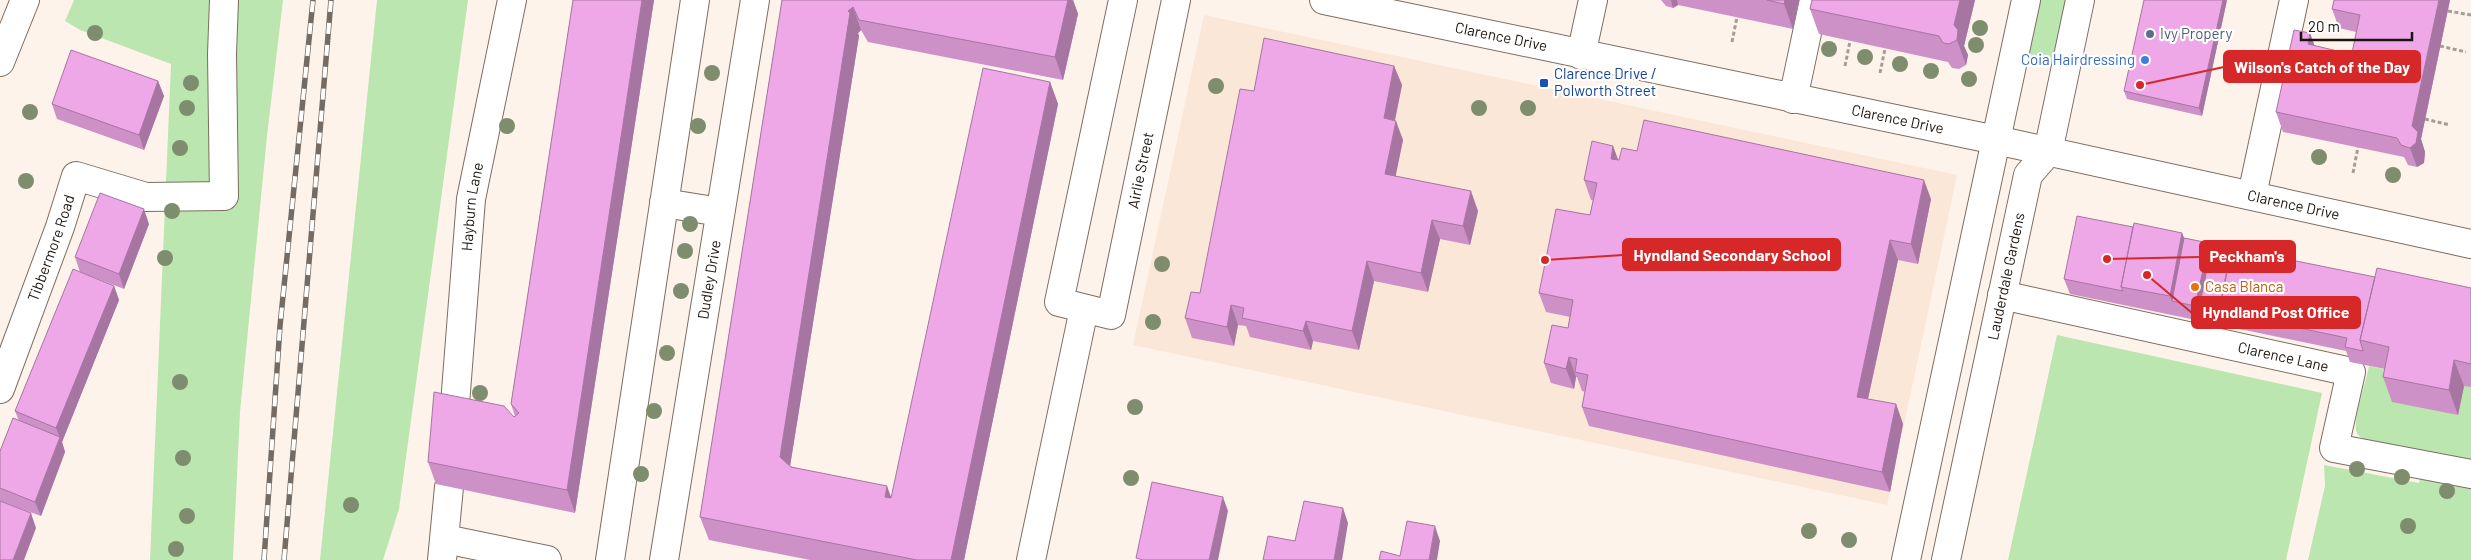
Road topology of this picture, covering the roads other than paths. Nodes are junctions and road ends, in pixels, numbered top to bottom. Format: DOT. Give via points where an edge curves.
graph roads {
  1 [pos="25,0"];
  2 [pos="224,0"];
  3 [pos="512,0"];
  4 [pos="695,0"];
  5 [pos="755,0"];
  6 [pos="1123,0"];
  7 [pos="1176,0"];
  8 [pos="1324,0"];
  9 [pos="1593,0"];
  10 [pos="1814,0"];
  11 [pos="2026,0"];
  12 [pos="2080,0"];
  13 [pos="2294,0"];
  14 [pos="1369,5"];
  15 [pos="1581,55"];
  16 [pos="0,62"];
  17 [pos="1793,99"];
  18 [pos="1996,140"];
  19 [pos="2048,152"];
  20 [pos="2252,195"];
  21 [pos="664,203"];
  22 [pos="720,212"];
  23 [pos="2470,237"];
  24 [pos="2002,295"];
  25 [pos="1084,309"];
  26 [pos="0,389"];
  27 [pos="454,417"];
  28 [pos="2471,474"];
  29 [pos="449,487"];
  30 [pos="443,549"];
  31 [pos="423,560"];
  32 [pos="547,560"];
  33 [pos="610,560"];
  34 [pos="664,560"];
  35 [pos="1031,560"];
  36 [pos="1906,560"];
  37 [pos="1946,560"];
  1 -- 16 [label="street"];
  2 -- 26 [label="street, Tibbermore Road" via="224,196 146,197 76,176"];
  3 -- 27 [label="street, Hayburn Lane" via="471,199"];
  4 -- 21 [label="street"];
  5 -- 22 [label="street, Dudley Drive"];
  6 -- 25 [label="street, Airlie Street" via="1059,302"];
  7 -- 25 [label="street, Airlie Street" via="1111,315"];
  8 -- 14 [label="street, Clarence Drive"];
  9 -- 15 [label="street"];
  10 -- 17 [label="street"];
  11 -- 18 [label="street"];
  12 -- 19 [label="street, Lauderdale Gardens"];
  13 -- 20 [label="street"];
  14 -- 15 [label="street, Clarence Drive"];
  15 -- 17 [label="street, Clarence Drive"];
  17 -- 18 [label="street, Clarence Drive"];
  18 -- 19 [label="street, Clarence Drive"];
  18 -- 36 [label="street"];
  19 -- 20 [label="street, Clarence Drive"];
  19 -- 24 [label="street, Lauderdale Gardens" via="2028,175"];
  20 -- 23 [label="street, Clarence Drive"];
  21 -- 22 [label="street"];
  21 -- 33 [label="street"];
  22 -- 34 [label="street, Dudley Drive"];
  24 -- 28 [label="street, Clarence Lane" via="2351,372 2334,448"];
  24 -- 37 [label="street, Lauderdale Gardens"];
  25 -- 35 [label="street"];
  29 -- 30 [label="street"];
  30 -- 31 [label="street"];
  30 -- 32 [label="street"];
}
